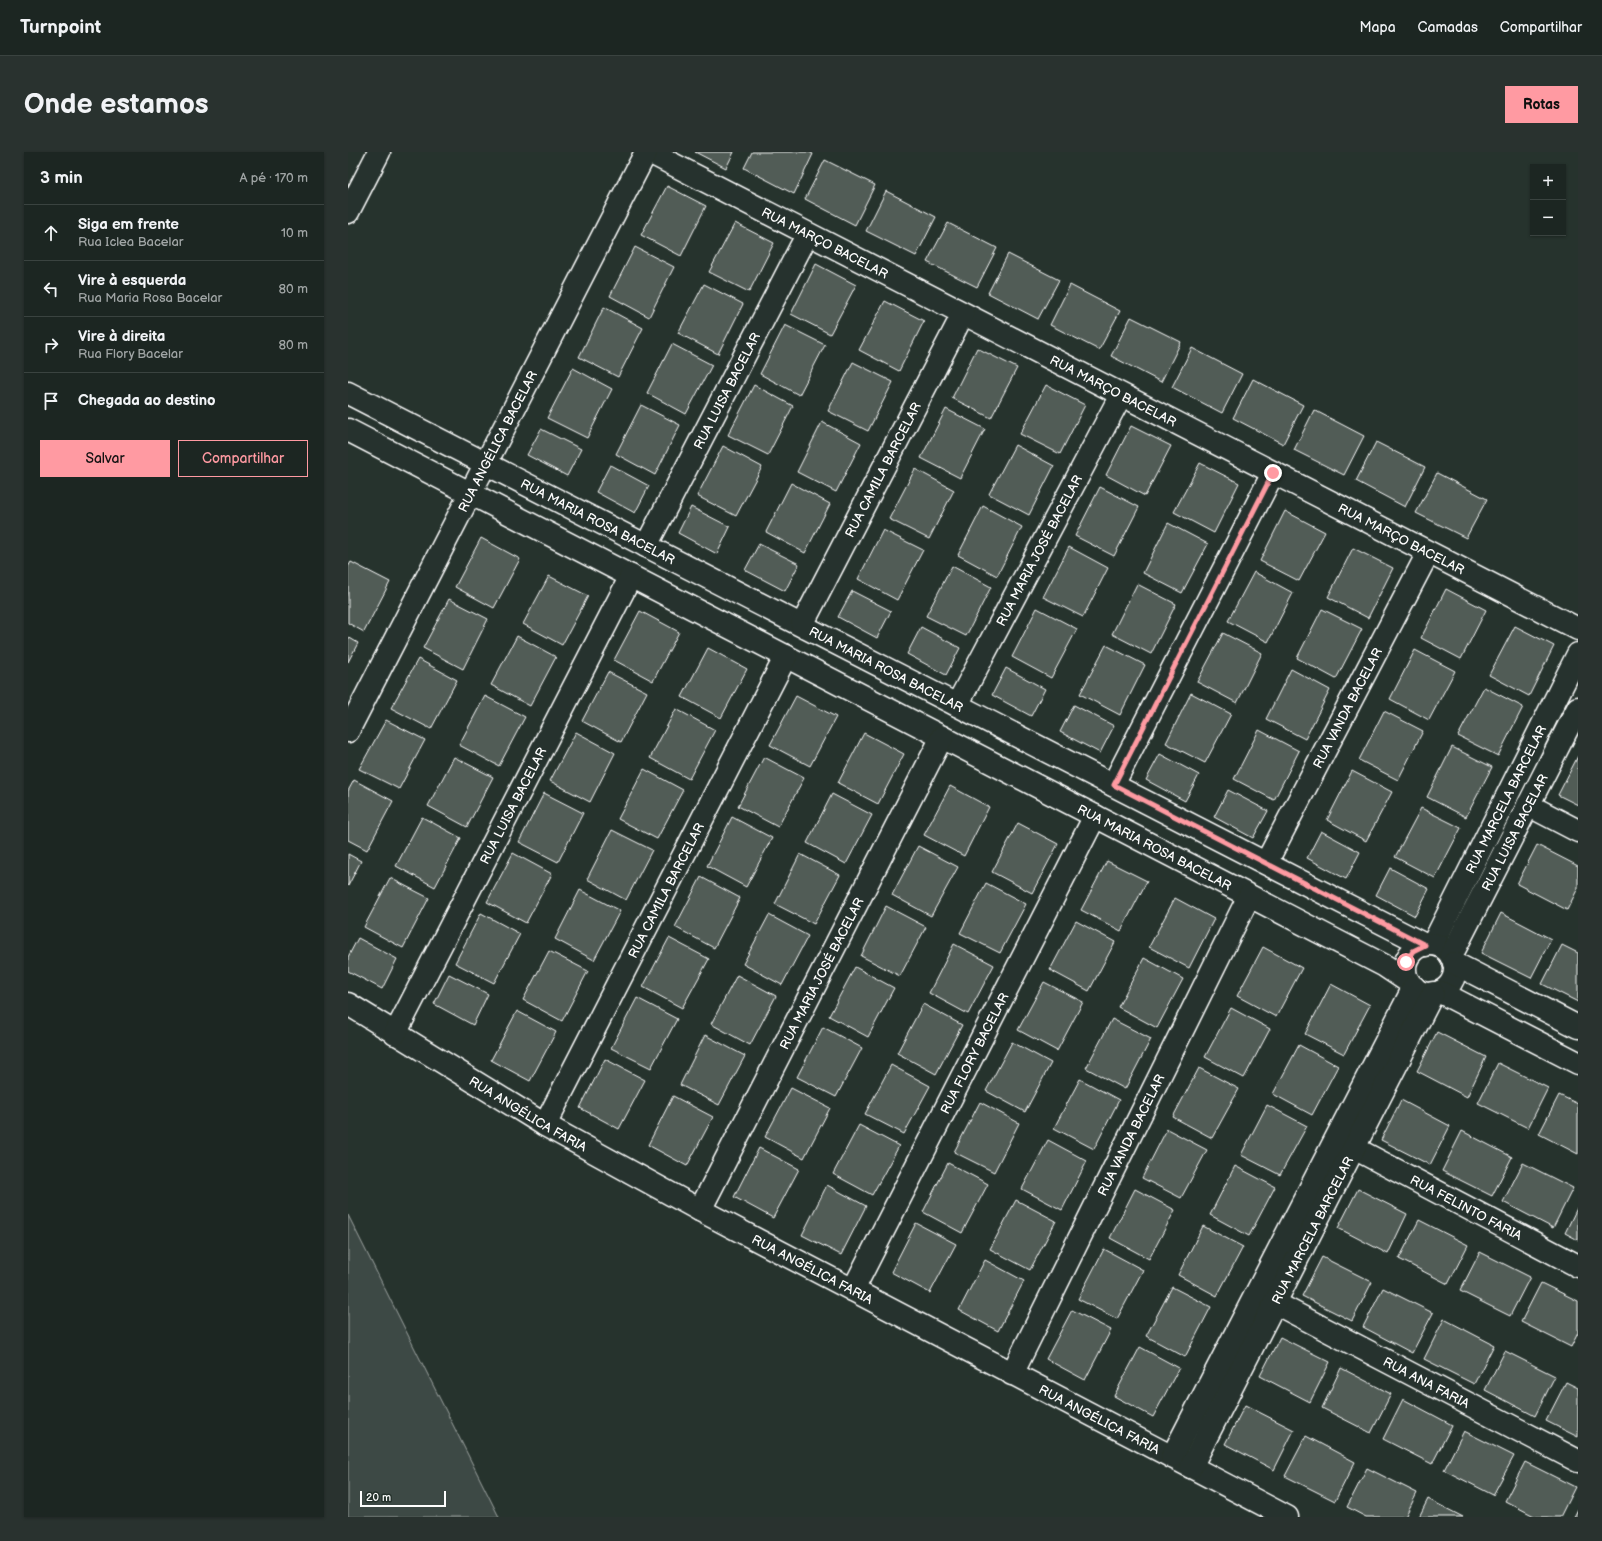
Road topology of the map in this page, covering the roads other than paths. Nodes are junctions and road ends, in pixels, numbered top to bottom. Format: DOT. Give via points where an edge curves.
graph roads {
  1 [pos="380,152"];
  2 [pos="647,152"];
  3 [pos="348,212"];
  4 [pos="807,235"];
  5 [pos="963,314"];
  6 [pos="348,393"];
  7 [pos="1121,395"];
  8 [pos="348,430"];
  9 [pos="486,463"];
  10 [pos="1273,473"];
  11 [pos="471,493"];
  12 [pos="646,546"];
  13 [pos="1428,553"];
  14 [pos="631,576"];
  15 [pos="802,625"];
  16 [pos="1578,629"];
  17 [pos="1578,654"];
  18 [pos="786,656"];
  19 [pos="957,705"];
  20 [pos="1578,708"];
  21 [pos="348,731"];
  22 [pos="942,737"];
  23 [pos="1114,785"];
  24 [pos="1528,805"];
  25 [pos="1095,816"];
  26 [pos="1578,831"];
  27 [pos="1266,863"];
  28 [pos="1249,896"];
  29 [pos="1429,945"];
  30 [pos="1452,960"];
  31 [pos="1424,989"];
  32 [pos="348,1004"];
  33 [pos="1578,1027"];
  34 [pos="394,1034"];
  35 [pos="1578,1063"];
  36 [pos="545,1125"];
  37 [pos="1354,1148"];
  38 [pos="700,1210"];
  39 [pos="1578,1266"];
  40 [pos="852,1290"];
  41 [pos="1275,1303"];
  42 [pos="1012,1374"];
  43 [pos="1172,1457"];
  44 [pos="1578,1461"];
  45 [pos="1191,1467"];
  46 [pos="1286,1517"];
  1 -- 3 [label="street"];
  2 -- 4 [label="street, RUA MARÇO BACELAR"];
  2 -- 9 [label="street, RUA ANGÉLICA BACELAR"];
  4 -- 5 [label="street, RUA MARÇO BACELAR"];
  4 -- 12 [label="street, RUA LUISA BACELAR"];
  5 -- 7 [label="street, RUA MARÇO BACELAR"];
  5 -- 15 [label="street, RUA CAMILA BARCELAR"];
  6 -- 9 [label="street, RUA MARIA ROSA BACELAR"];
  7 -- 10 [label="street, RUA MARÇO BACELAR"];
  7 -- 19 [label="street, RUA MARIA JOSÉ BACELAR"];
  8 -- 11 [label="street, RUA MARIA ROSA BACELAR"];
  9 -- 11 [label="street, RUA ANGÉLICA BACELAR"];
  9 -- 12 [label="street, RUA MARIA ROSA BACELAR"];
  10 -- 13 [label="street, RUA MARÇO BACELAR"];
  10 -- 23 [label="street"];
  11 -- 14 [label="street, RUA MARIA ROSA BACELAR"];
  11 -- 21 [label="street, RUA ANGÉLICA BACELAR"];
  12 -- 15 [label="street, RUA MARIA ROSA BACELAR"];
  13 -- 16 [label="street, RUA MARÇO BACELAR"];
  13 -- 27 [label="street, RUA VANDA BACELAR"];
  14 -- 18 [label="street, RUA MARIA ROSA BACELAR"];
  14 -- 34 [label="street, RUA LUISA BACELAR"];
  15 -- 19 [label="street, RUA MARIA ROSA BACELAR"];
  17 -- 29 [label="street, RUA MARCELA BARCELAR"];
  18 -- 22 [label="street, RUA MARIA ROSA BACELAR"];
  18 -- 36 [label="street, RUA CAMILA BARCELAR"];
  19 -- 23 [label="street, RUA MARIA ROSA BACELAR"];
  20 -- 24 [label="street, RUA LUISA BACELAR"];
  22 -- 25 [label="street, RUA MARIA ROSA BACELAR"];
  22 -- 38 [label="street, RUA MARIA JOSÉ BACELAR"];
  23 -- 27 [label="street, RUA MARIA ROSA BACELAR"];
  24 -- 26 [label="street"];
  24 -- 30 [label="street, RUA LUISA BACELAR"];
  25 -- 28 [label="street, RUA MARIA ROSA BACELAR"];
  25 -- 40 [label="street, RUA FLORY BACELAR"];
  27 -- 29 [label="street, RUA MARIA ROSA BACELAR"];
  28 -- 31 [label="street, RUA MARIA ROSA BACELAR" via="1385,966"];
  28 -- 42 [label="street, RUA VANDA BACELAR"];
  29 -- 30 [label="street" via="1440,946"];
  29 -- 31 [label="street" via="1413,951 1405,969"];
  30 -- 31 [label="street" via="1453,977 1450,983"];
  30 -- 33 [label="street"];
  31 -- 35 [label="street"];
  31 -- 37 [label="street, RUA MARCELA BARCELAR"];
  31 -- 43 [label="street, RUA MARCELA BARCELAR"];
  32 -- 34 [label="street, RUA ANGÉLICA FARIA"];
  34 -- 36 [label="street, RUA ANGÉLICA FARIA"];
  36 -- 38 [label="street, RUA ANGÉLICA FARIA"];
  37 -- 39 [label="street, RUA FELINTO FARIA"];
  37 -- 41 [label="street, RUA MARCELA BARCELAR"];
  38 -- 40 [label="street, RUA ANGÉLICA FARIA"];
  40 -- 42 [label="street, RUA ANGÉLICA FARIA"];
  41 -- 44 [label="street, RUA ANA FARIA"];
  41 -- 45 [label="street, RUA MARCELA BARCELAR"];
  42 -- 43 [label="street, RUA ANGÉLICA FARIA"];
  43 -- 45 [label="street, RUA ANGÉLICA FARIA"];
  45 -- 46 [label="street, RUA ANGÉLICA FARIA"];
}
